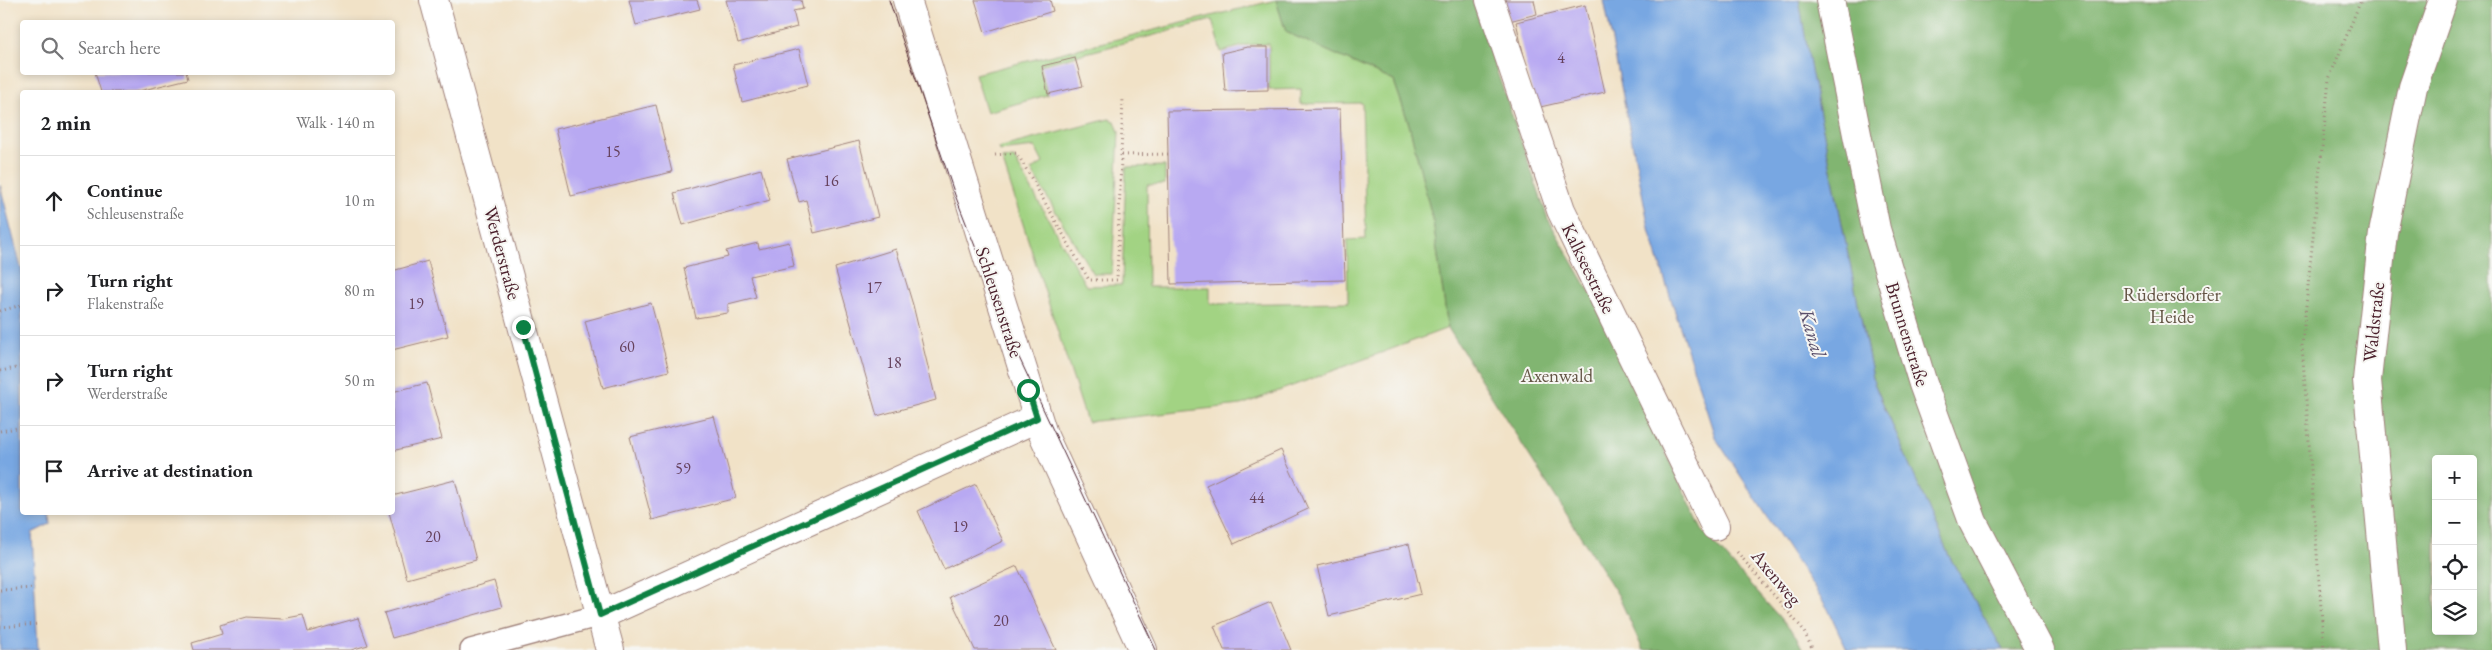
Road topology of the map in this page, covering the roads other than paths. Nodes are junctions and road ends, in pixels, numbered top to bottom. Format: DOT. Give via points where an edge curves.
graph roads {
  1 [pos="434,0"];
  2 [pos="907,0"];
  3 [pos="1490,0"];
  4 [pos="1830,0"];
  5 [pos="2443,0"];
  6 [pos="1037,418"];
  7 [pos="1715,526"];
  8 [pos="600,615"];
  9 [pos="471,650"];
  10 [pos="610,650"];
  11 [pos="1143,650"];
  12 [pos="2040,650"];
  13 [pos="2392,650"];
  1 -- 8 [label="street, Werderstraße"];
  2 -- 6 [label="street, Schleusenstraße"];
  3 -- 7 [label="street, Kalkseestraße" via="1561,210"];
  4 -- 12 [label="street, Brunnenstraße" via="1876,230 1923,384 1974,522"];
  5 -- 13 [label="street, Waldstraße" via="2413,87 2383,233 2367,380"];
  6 -- 8 [label="street"];
  6 -- 11 [label="street, Schleusenstraße"];
  8 -- 9 [label="lane"];
  8 -- 10 [label="street, Werderstraße"];
}
